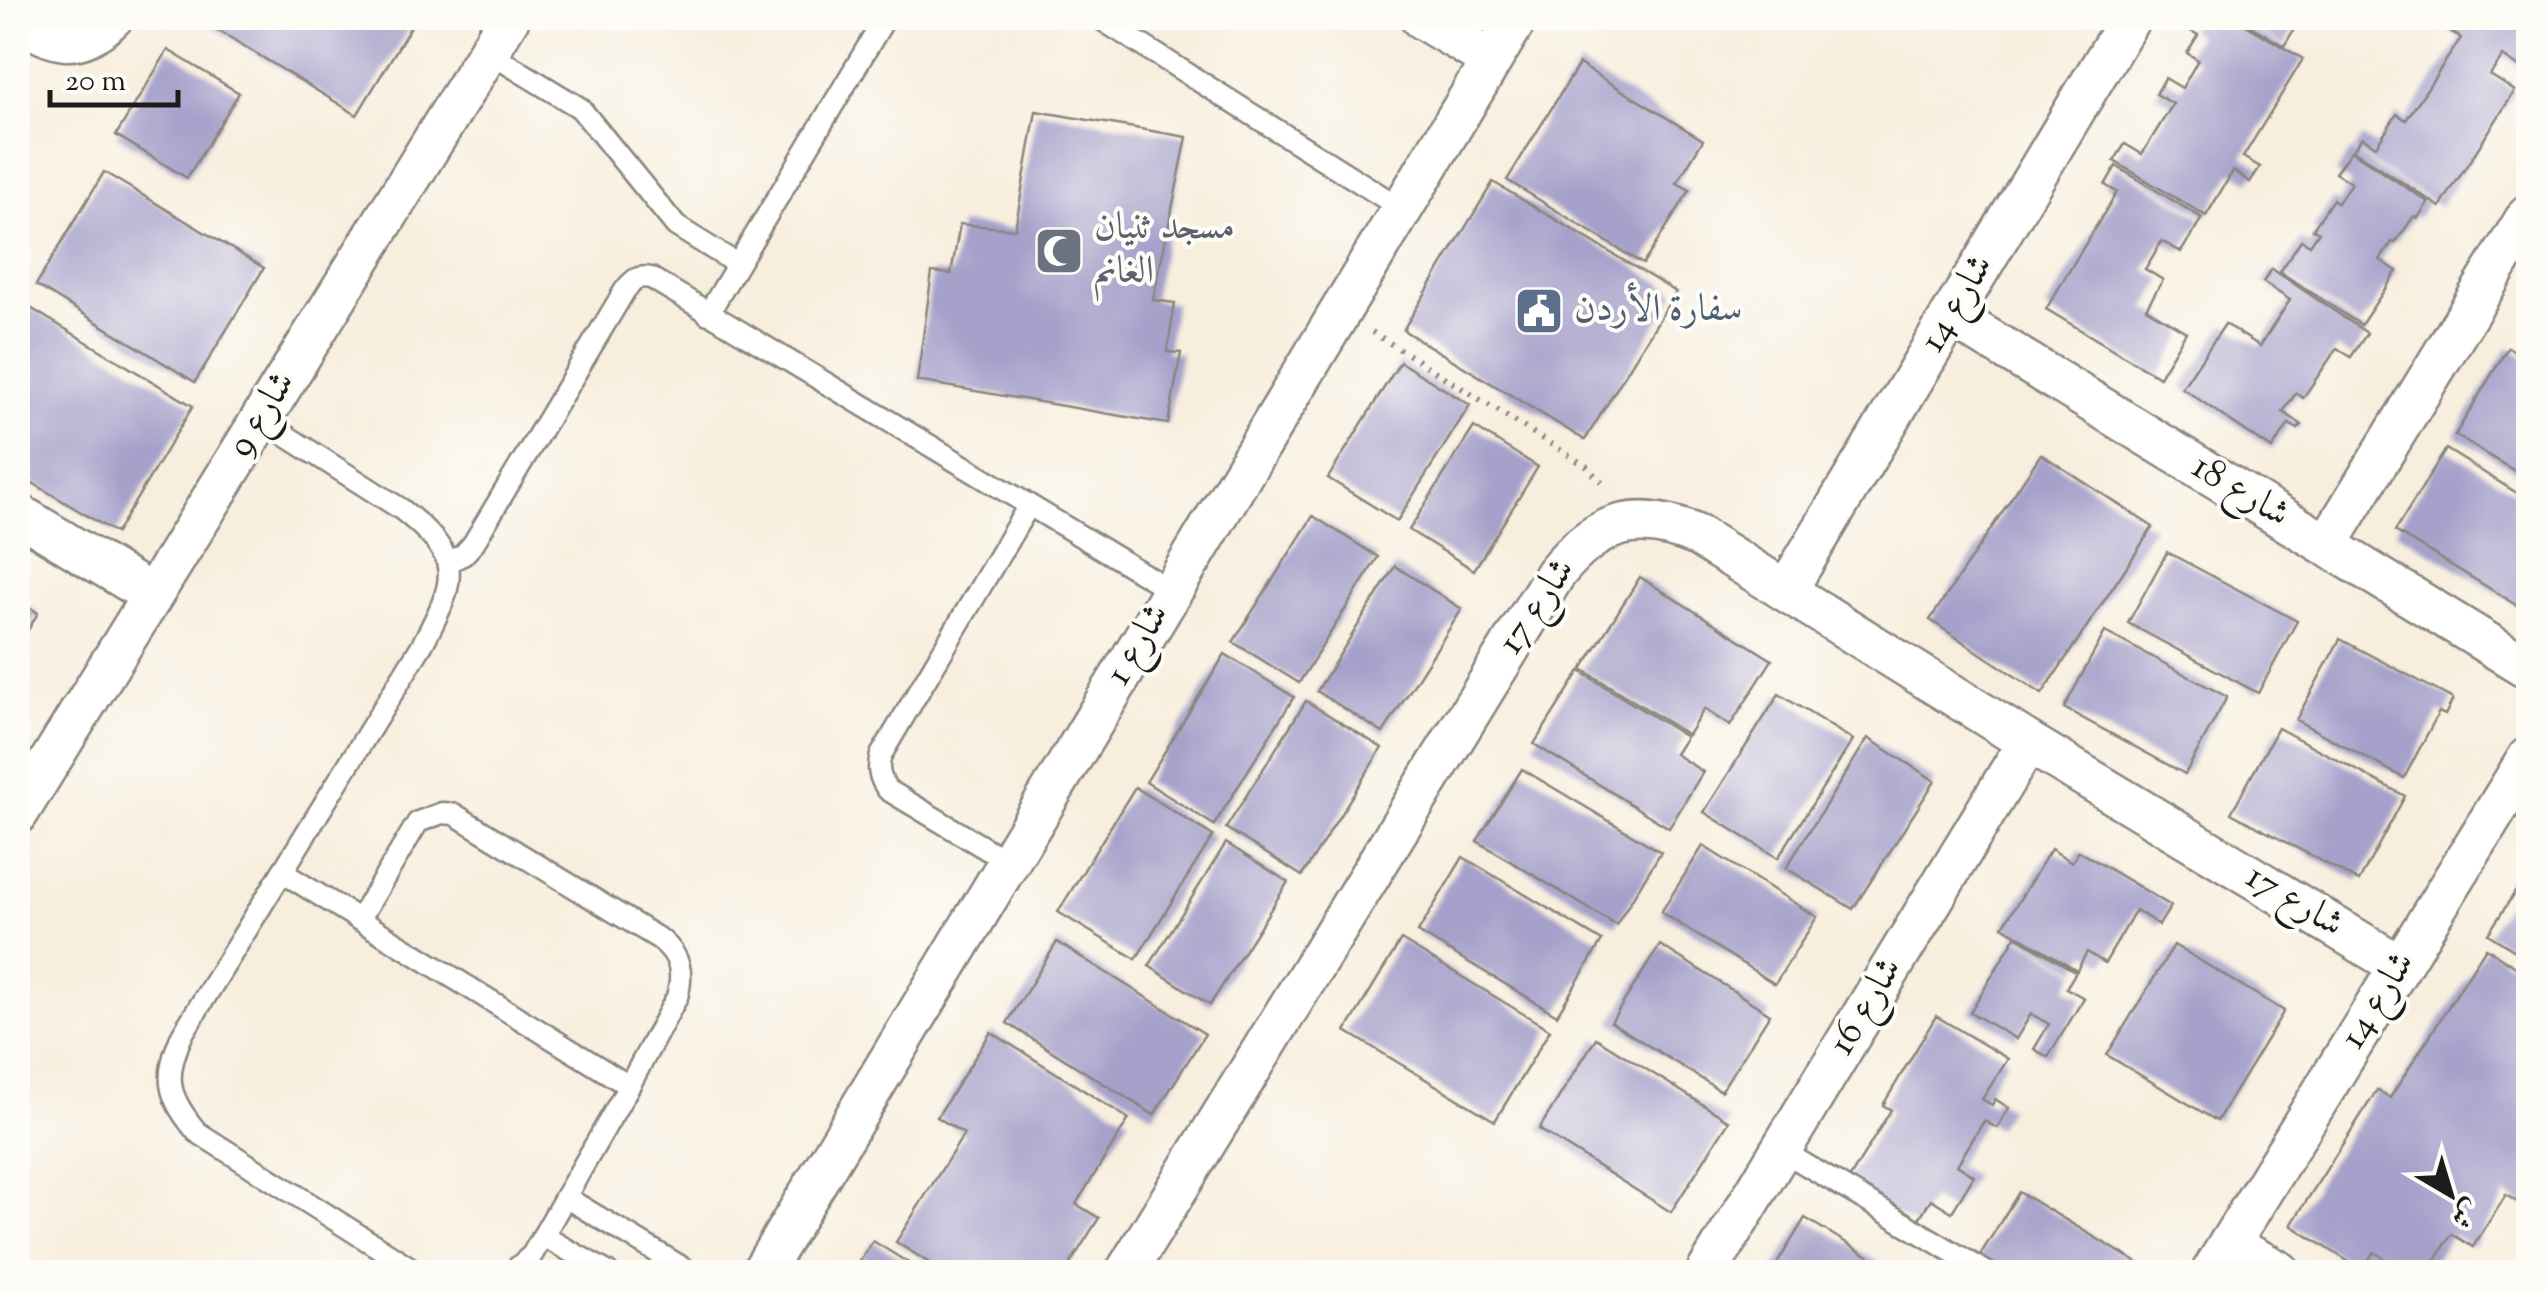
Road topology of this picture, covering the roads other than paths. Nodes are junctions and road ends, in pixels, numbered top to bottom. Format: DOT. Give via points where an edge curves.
graph roads {
  1 [pos="112,18"];
  2 [pos="509,18"];
  3 [pos="885,18"];
  4 [pos="1098,18"];
  5 [pos="1421,18"];
  6 [pos="1518,18"];
  7 [pos="2130,18"];
  8 [pos="18,20"];
  9 [pos="488,52"];
  10 [pos="1492,60"];
  11 [pos="1402,208"];
  12 [pos="2528,216"];
  13 [pos="737,264"];
  14 [pos="708,314"];
  15 [pos="1951,316"];
  16 [pos="260,419"];
  17 [pos="1029,506"];
  18 [pos="18,514"];
  19 [pos="2327,545"];
  20 [pos="448,562"];
  21 [pos="1172,591"];
  22 [pos="1786,591"];
  23 [pos="152,595"];
  24 [pos="2528,668"];
  25 [pos="2028,742"];
  26 [pos="2528,758"];
  27 [pos="18,813"];
  28 [pos="1008,862"];
  29 [pos="282,872"];
  30 [pos="360,920"];
  31 [pos="2400,966"];
  32 [pos="629,1086"];
  33 [pos="1780,1150"];
  34 [pos="565,1197"];
  35 [pos="543,1236"];
  36 [pos="2220,1258"];
  37 [pos="416,1272"];
  38 [pos="512,1272"];
  39 [pos="607,1272"];
  40 [pos="690,1272"];
  41 [pos="762,1272"];
  42 [pos="1126,1272"];
  43 [pos="1707,1272"];
  44 [pos="1986,1272"];
  45 [pos="2280,1272"];
  1 -- 8 [label="street" via="91,35 68,41"];
  2 -- 9 [label="street, شارع 9"];
  3 -- 13 [label="lane"];
  4 -- 11 [label="lane"];
  5 -- 10 [label="street"];
  6 -- 10 [label="street, شارع 1"];
  7 -- 15 [label="street, شارع 14"];
  9 -- 13 [label="lane" via="580,108 676,226"];
  9 -- 16 [label="street, شارع 9"];
  10 -- 11 [label="street, شارع 1"];
  11 -- 21 [label="street, شارع 1"];
  12 -- 19 [label="street"];
  13 -- 14 [label="lane"];
  14 -- 17 [label="lane"];
  14 -- 20 [label="lane" via="651,278 632,280 473,544"];
  15 -- 19 [label="street, شارع 18"];
  15 -- 22 [label="street, شارع 14"];
  16 -- 20 [label="lane" via="401,509 431,534"];
  16 -- 23 [label="street, شارع 9"];
  17 -- 21 [label="lane"];
  17 -- 28 [label="lane" via="878,764 888,790"];
  18 -- 23 [label="street"];
  19 -- 24 [label="street, شارع 18"];
  20 -- 29 [label="lane" via="438,616"];
  21 -- 28 [label="street, شارع 1"];
  22 -- 25 [label="street, شارع 17"];
  22 -- 42 [label="street, شارع 17" via="1673,526 1620,524 1573,551"];
  23 -- 27 [label="street, شارع 9"];
  25 -- 31 [label="street, شارع 17"];
  25 -- 33 [label="street, شارع 16"];
  26 -- 31 [label="street, شارع 14"];
  28 -- 41 [label="street, شارع 1"];
  29 -- 30 [label="lane"];
  29 -- 37 [label="lane" via="182,1034 171,1058 170,1086 197,1132"];
  30 -- 32 [label="lane"];
  30 -- 32 [label="lane" via="418,822 442,813 454,814 661,940 673,950 681,981"];
  31 -- 36 [label="street, شارع 14"];
  32 -- 34 [label="lane"];
  33 -- 43 [label="street, شارع 16"];
  33 -- 44 [label="lane"];
  34 -- 35 [label="lane"];
  34 -- 40 [label="lane"];
  35 -- 38 [label="lane"];
  35 -- 39 [label="lane"];
  36 -- 45 [label="street, شارع 14"];
}
